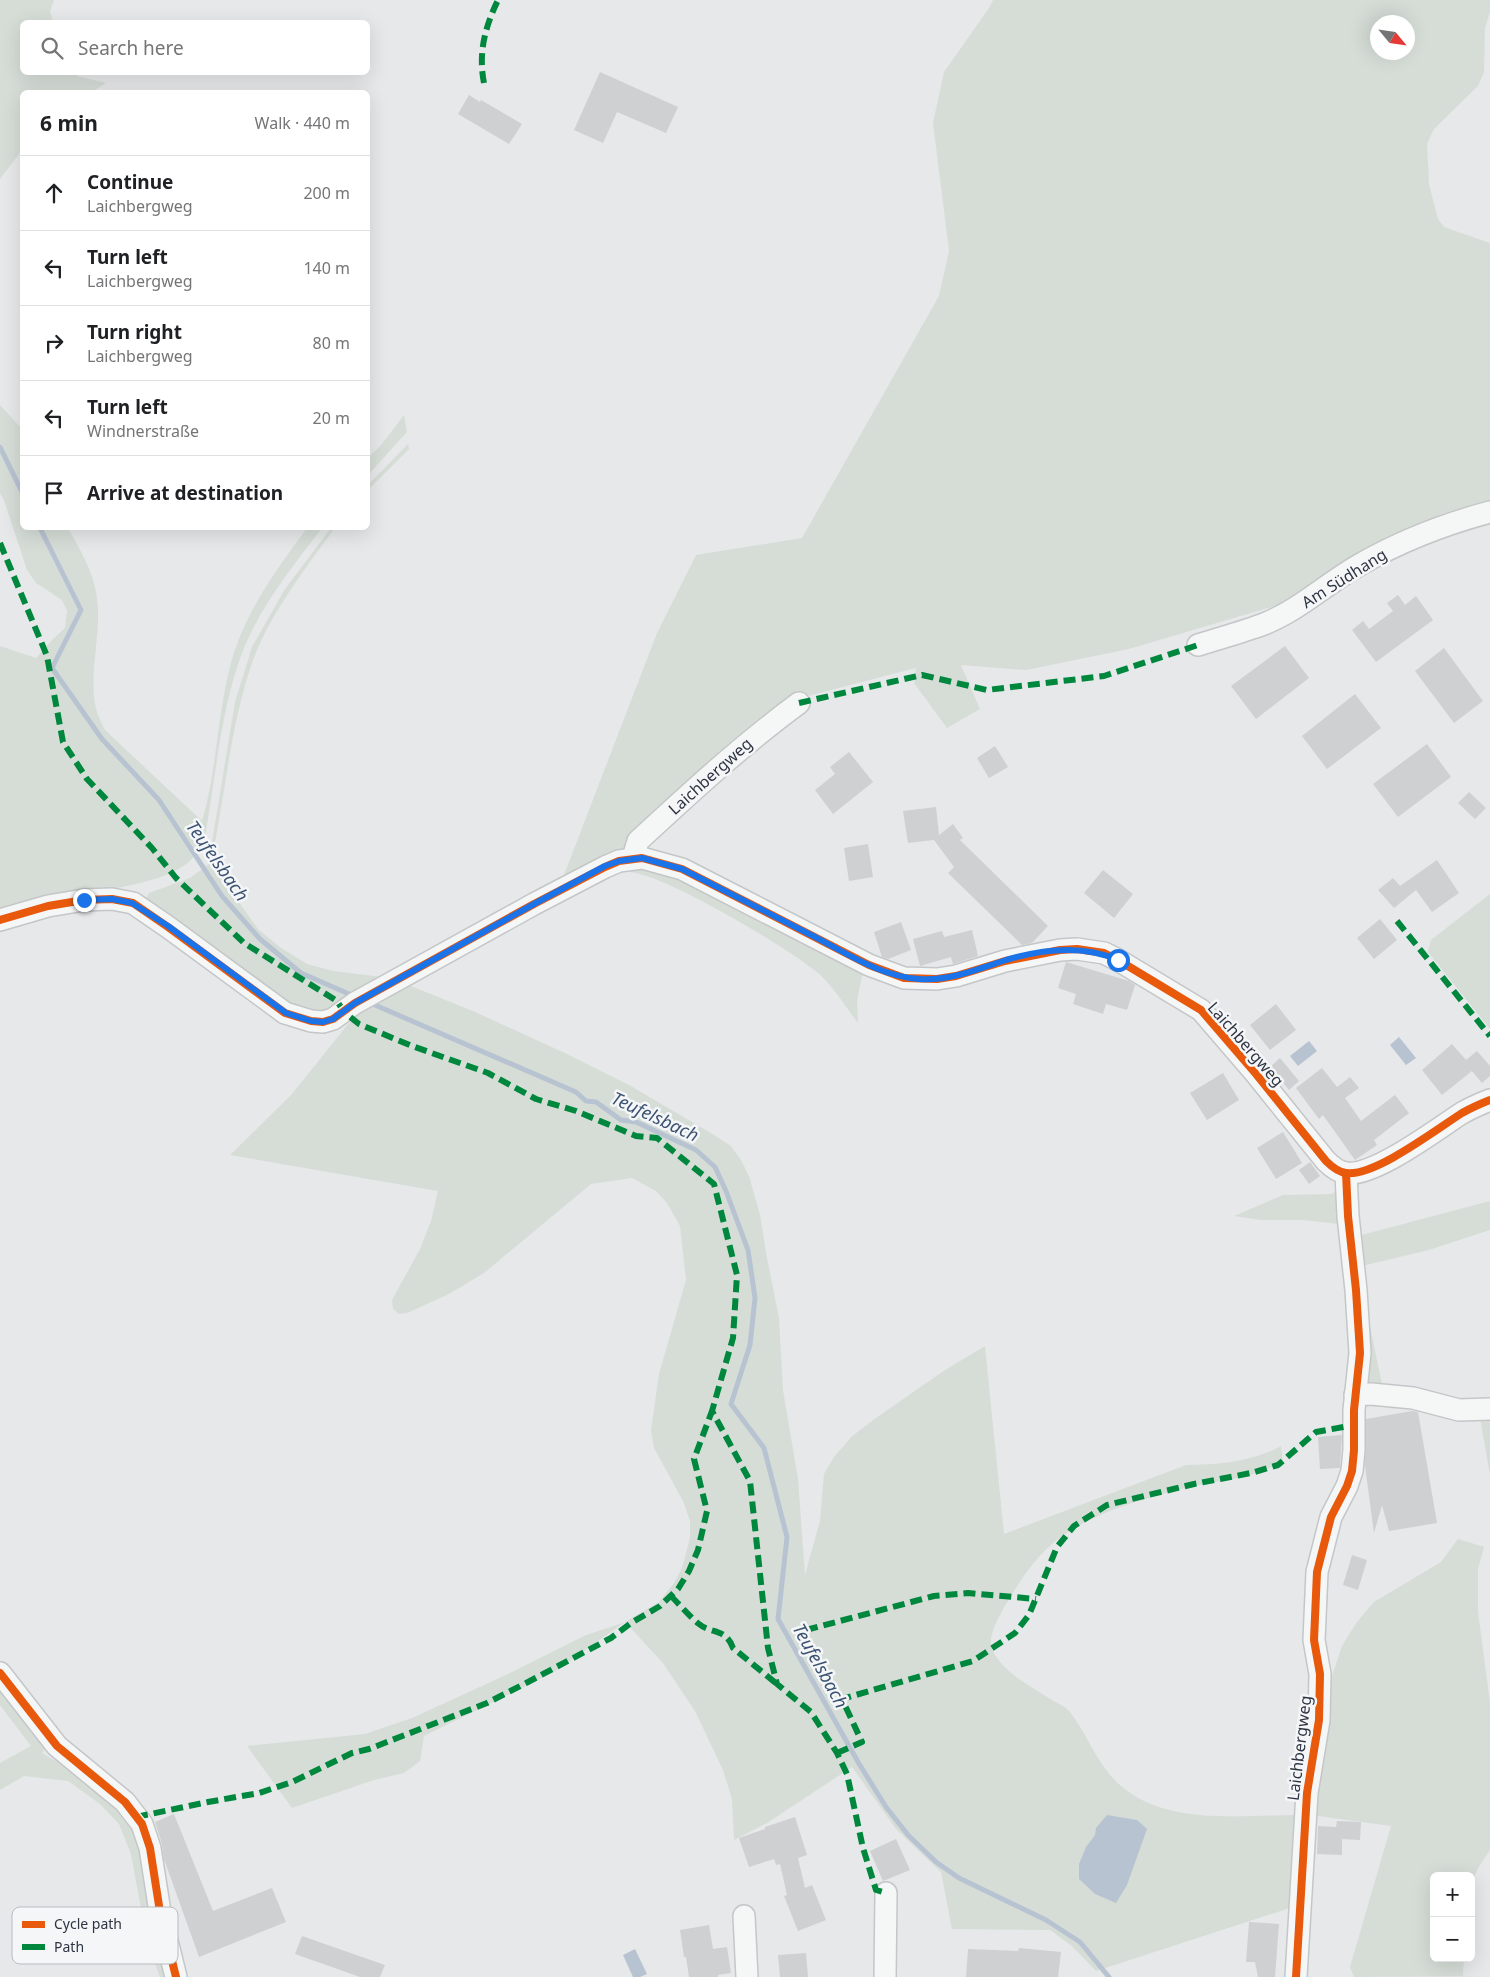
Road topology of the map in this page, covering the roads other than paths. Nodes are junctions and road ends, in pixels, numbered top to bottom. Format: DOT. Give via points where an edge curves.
graph roads {
  1 [pos="1490,512"];
  2 [pos="1198,645"];
  3 [pos="799,703"];
  4 [pos="633,858"];
  5 [pos="0,920"];
  6 [pos="1490,1100"];
  7 [pos="1346,1173"];
  8 [pos="1356,1395"];
  9 [pos="1490,1409"];
  10 [pos="0,1673"];
  11 [pos="886,1893"];
  12 [pos="159,1907"];
  13 [pos="744,1916"];
  14 [pos="173,1964"];
  15 [pos="176,1977"];
  16 [pos="747,1977"];
  17 [pos="886,1977"];
  18 [pos="1296,1977"];
  1 -- 2 [label="street, Am Südhang" via="1399,545 1358,566 1299,606 1265,624"];
  3 -- 4 [label="street, Laichbergweg" via="742,747 638,841"];
  4 -- 5 [label="street, Laichbergweg" via="587,876 323,1022 286,1013 132,903 112,899 84,900 48,906"];
  4 -- 7 [label="street, Laichbergweg" via="682,869 870,965 904,978 956,976 1005,961 1060,950 1092,950 1111,957 1201,1010 1326,1161"];
  6 -- 7 [label="street" via="1464,1112 1395,1157"];
  7 -- 8 [label="street, Laichbergweg" via="1360,1353"];
  8 -- 9 [label="street" via="1413,1398 1459,1410"];
  8 -- 18 [label="street, Laichbergweg" via="1352,1471 1331,1518 1317,1572 1314,1640 1320,1674 1319,1720 1306,1793"];
  10 -- 12 [label="street" via="57,1746 125,1802 142,1824 150,1848"];
  11 -- 17 [label="street"];
  13 -- 16 [label="street"];
  14 -- 15 [label="street"];
}
